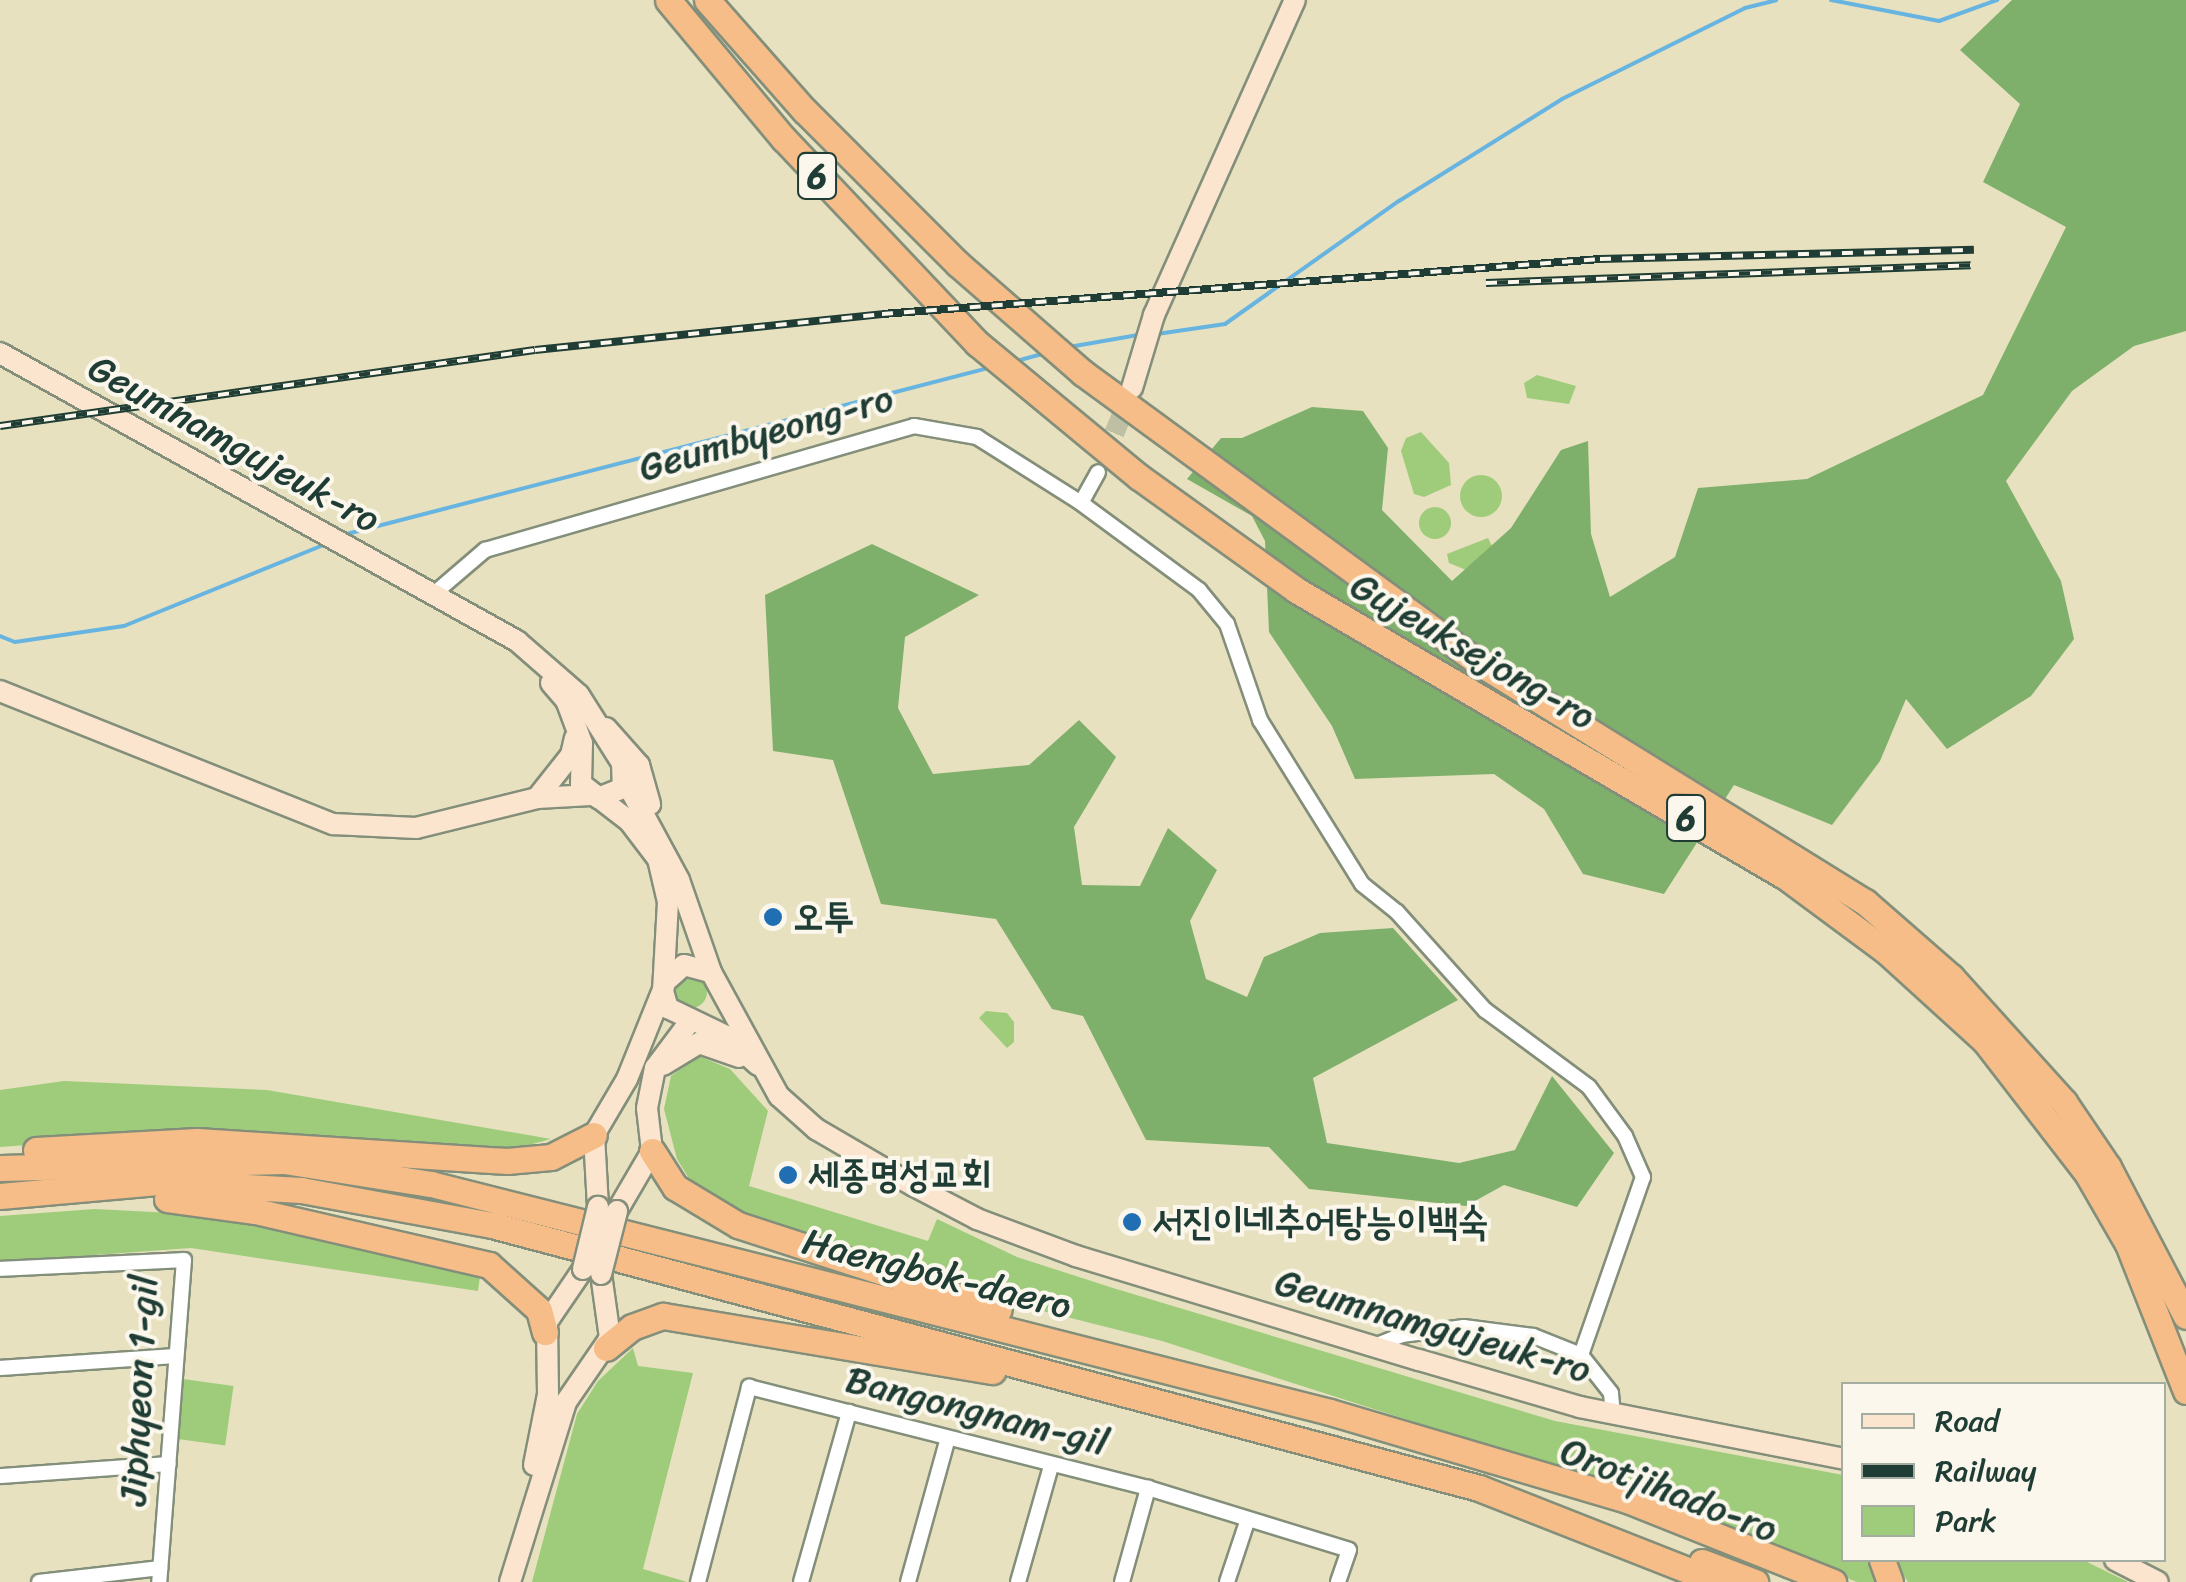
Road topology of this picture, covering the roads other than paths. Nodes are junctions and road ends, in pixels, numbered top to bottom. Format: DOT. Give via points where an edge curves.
graph roads {
  1 [pos="668,0"];
  2 [pos="708,0"];
  3 [pos="1295,0"];
  4 [pos="0,353"];
  5 [pos="1132,388"];
  6 [pos="1098,472"];
  7 [pos="1081,503"];
  8 [pos="436,592"];
  9 [pos="0,691"];
  10 [pos="587,725"];
  11 [pos="616,757"];
  12 [pos="581,765"];
  13 [pos="625,780"];
  14 [pos="594,796"];
  15 [pos="537,798"];
  16 [pos="671,881"];
  17 [pos="668,926"];
  18 [pos="713,976"];
  19 [pos="664,984"];
  20 [pos="694,1020"];
  21 [pos="642,1032"];
  22 [pos="763,1070"];
  23 [pos="654,1075"];
  24 [pos="597,1130"];
  25 [pos="651,1142"];
  26 [pos="0,1157"];
  27 [pos="0,1168"];
  28 [pos="27,1195"];
  29 [pos="0,1196"];
  30 [pos="608,1209"];
  31 [pos="0,1269"];
  32 [pos="592,1271"];
  33 [pos="2186,1316"];
  34 [pos="546,1338"];
  35 [pos="1375,1346"];
  36 [pos="599,1355"];
  37 [pos="1581,1355"];
  38 [pos="176,1356"];
  39 [pos="0,1368"];
  40 [pos="1207,1378"];
  41 [pos="2186,1391"];
  42 [pos="1198,1408"];
  43 [pos="849,1412"];
  44 [pos="1614,1415"];
  45 [pos="948,1438"];
  46 [pos="1841,1458"];
  47 [pos="170,1464"];
  48 [pos="1051,1466"];
  49 [pos="1507,1468"];
  50 [pos="0,1476"];
  51 [pos="1148,1488"];
  52 [pos="1479,1488"];
  53 [pos="529,1516"];
  54 [pos="1248,1519"];
  55 [pos="2119,1562"];
  56 [pos="159,1575"];
  57 [pos="39,1582"];
  58 [pos="510,1582"];
  59 [pos="698,1582"];
  60 [pos="801,1582"];
  61 [pos="908,1582"];
  62 [pos="1018,1582"];
  63 [pos="1122,1582"];
  64 [pos="1227,1582"];
  65 [pos="1338,1582"];
  66 [pos="1718,1582"];
  67 [pos="1755,1582"];
  68 [pos="1804,1582"];
  69 [pos="1832,1582"];
  70 [pos="2158,1582"];
  1 -- 41 [label="highway, Gujeuksejong-ro / 6" via="784,138 977,343 1212,533 1296,590 1786,877 1886,950 1985,1042 2087,1174 2128,1244"];
  2 -- 33 [label="highway, Gujeuksejong-ro / 6" via="819,125 1083,373 1476,660 1864,902 1965,990 2064,1102 2108,1167"];
  3 -- 5 [label="street" via="1154,314"];
  4 -- 8 [label="street, Geumnamgujeuk-ro"];
  6 -- 7 [label="street"];
  7 -- 8 [label="street, Geumbyeong-ro" via="977,437 914,426 485,550"];
  7 -- 37 [label="street, Geumbyeong-ro" via="1199,590 1226,624 1260,720 1362,884 1397,912 1485,1010 1588,1087 1626,1136 1643,1177"];
  8 -- 10 [label="street, Geumnamgujeuk-ro" via="518,641 578,696"];
  9 -- 15 [label="street" via="333,824 416,828"];
  10 -- 11 [label="street, Geumnamgujeuk-ro"];
  10 -- 12 [label="street"];
  10 -- 15 [label="street"];
  10 -- 16 [label="street" via="638,765"];
  11 -- 12 [label="street" via="600,752"];
  11 -- 13 [label="street"];
  12 -- 14 [label="street"];
  12 -- 15 [label="street"];
  13 -- 14 [label="street" via="619,793"];
  13 -- 16 [label="street, Geumnamgujeuk-ro"];
  14 -- 15 [label="street"];
  14 -- 16 [label="street, Geumnamgujeuk-ro" via="642,834"];
  15 -- 16 [label="street" via="611,821"];
  16 -- 17 [label="street, Geumnamgujeuk-ro"];
  16 -- 18 [label="street, Geumnamgujeuk-ro"];
  17 -- 19 [label="street, Geumnamgujeuk-ro"];
  17 -- 21 [label="street"];
  18 -- 19 [label="street" via="684,965"];
  18 -- 20 [label="street" via="715,1007"];
  18 -- 22 [label="street, Geumnamgujeuk-ro"];
  19 -- 20 [label="street, Geumnamgujeuk-ro" via="668,1008"];
  19 -- 21 [label="street"];
  20 -- 22 [label="street, Geumnamgujeuk-ro"];
  20 -- 23 [label="street"];
  21 -- 24 [label="street" via="628,1079"];
  22 -- 23 [label="street" via="699,1043"];
  22 -- 35 [label="street, Geumnamgujeuk-ro" via="779,1096 816,1129 977,1219 1076,1256"];
  23 -- 25 [label="street"];
  24 -- 25 [label="street" via="627,1117"];
  24 -- 26 [label="highway" via="551,1157 507,1162 196,1141"];
  24 -- 30 [label="street"];
  25 -- 30 [label="street"];
  25 -- 40 [label="highway" via="675,1187 738,1225 942,1295 1132,1346"];
  27 -- 40 [label="highway, Haengbok-daero" via="218,1158 432,1184"];
  28 -- 29 [label="highway, Haengbok-daero"];
  28 -- 34 [label="highway" via="186,1200 471,1259 525,1294 539,1310"];
  28 -- 42 [label="highway, Haengbok-daero" via="157,1182 301,1190 388,1203"];
  30 -- 32 [label="street, bridge"];
  31 -- 38 [label="street, Jiphyeon 1-gil" via="184,1260"];
  32 -- 34 [label="street"];
  32 -- 36 [label="street"];
  34 -- 36 [label="street" via="560,1360"];
  34 -- 53 [label="street" via="548,1394"];
  35 -- 37 [label="street" via="1402,1335 1464,1327 1533,1336"];
  35 -- 44 [label="street, Geumnamgujeuk-ro"];
  36 -- 42 [label="highway" via="632,1327 663,1316"];
  36 -- 53 [label="street" via="566,1402"];
  37 -- 44 [label="street" via="1611,1393"];
  38 -- 39 [label="street"];
  38 -- 47 [label="street, Jiphyeon 1-gil"];
  40 -- 49 [label="highway, Haengbok-daero"];
  42 -- 52 [label="highway, Haengbok-daero"];
  43 -- 45 [label="street, Bangongnam-gil"];
  43 -- 59 [label="street, Bangongnam-gil" via="749,1387"];
  43 -- 60 [label="street"];
  44 -- 46 [label="street, Geumnamgujeuk-ro"];
  45 -- 48 [label="street, Bangongnam-gil"];
  45 -- 61 [label="street"];
  47 -- 50 [label="street"];
  47 -- 56 [label="street, Jiphyeon 1-gil"];
  48 -- 51 [label="street, Bangongnam-gil"];
  48 -- 62 [label="street"];
  49 -- 68 [label="highway, Orotjihado-ro"];
  49 -- 69 [label="highway, Haengbok-daero" via="1628,1500"];
  51 -- 54 [label="street, Bangongnam-gil"];
  51 -- 63 [label="street"];
  52 -- 66 [label="highway, Haengbok-daero"];
  52 -- 67 [label="highway, Orotjihado-ro"];
  53 -- 58 [label="street"];
  54 -- 64 [label="street"];
  54 -- 65 [label="street, Bangongnam-gil" via="1349,1550"];
  55 -- 70 [label="street"];
  56 -- 57 [label="street"];
}
